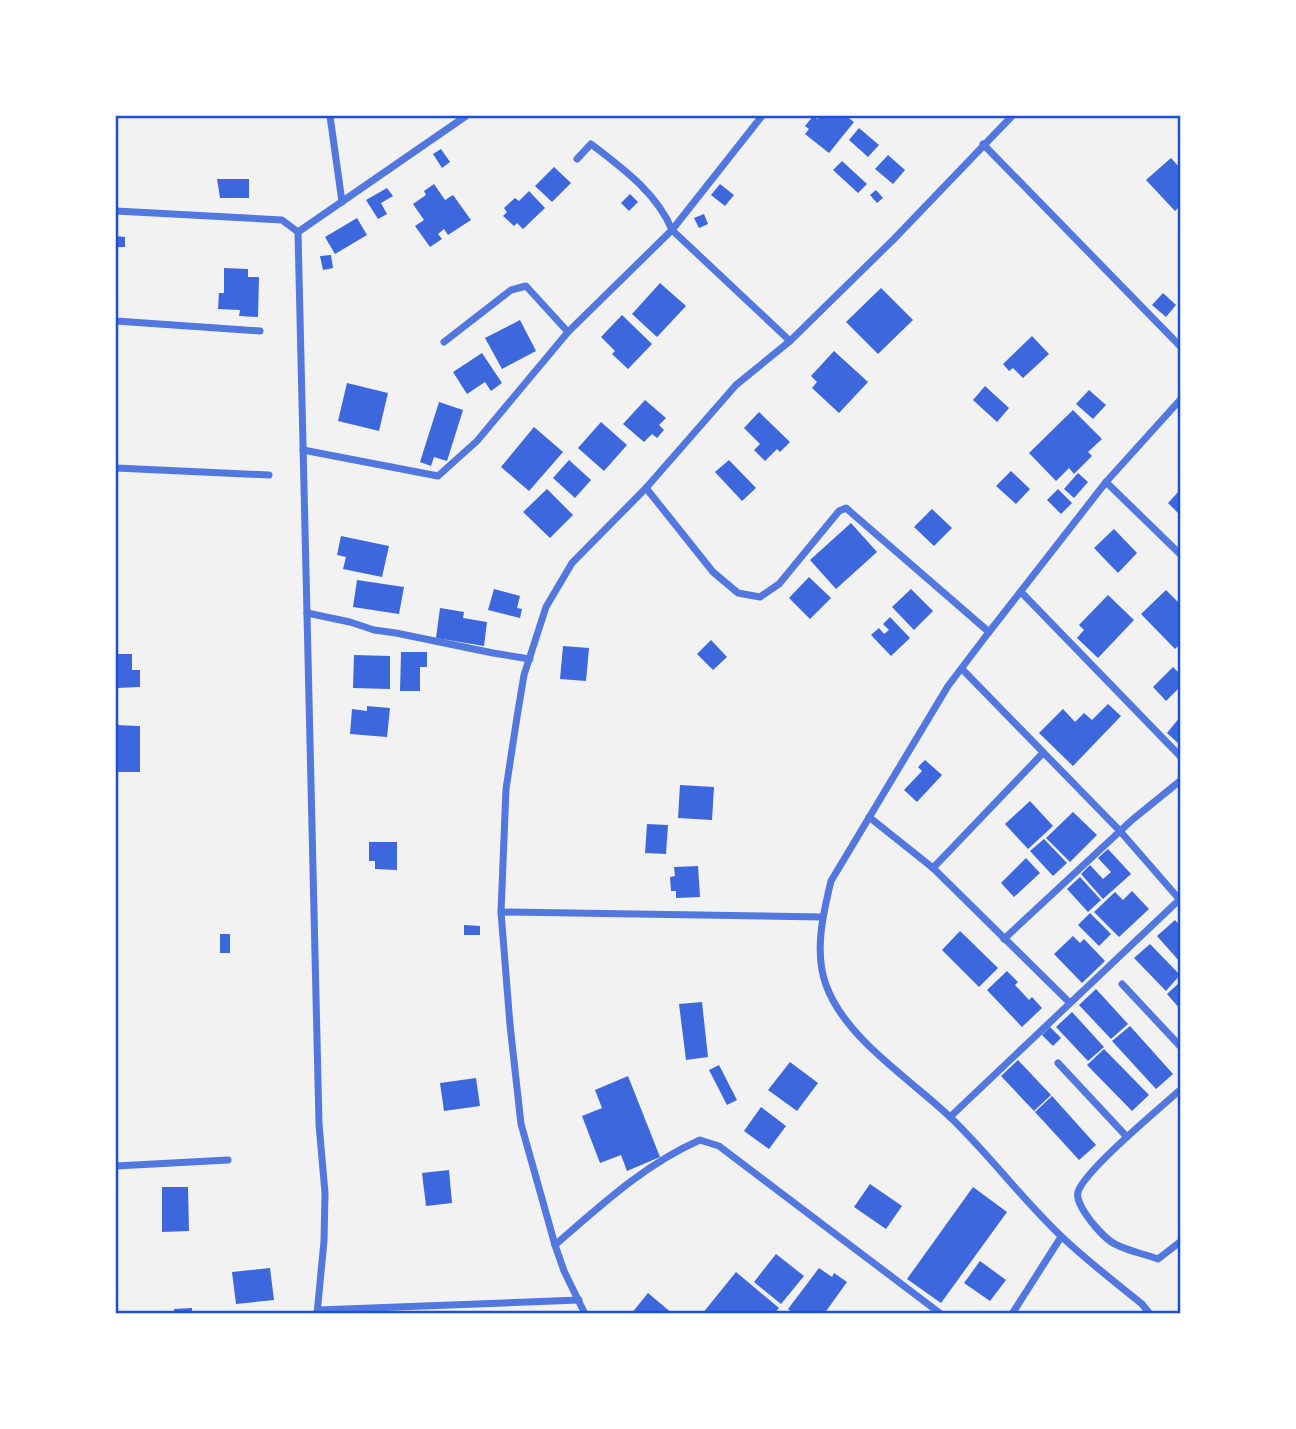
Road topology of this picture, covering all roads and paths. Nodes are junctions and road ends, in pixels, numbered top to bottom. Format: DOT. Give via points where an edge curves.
graph roads {
  1 [pos="330,116"];
  2 [pos="466,116"];
  3 [pos="762,116"];
  4 [pos="1012,116"];
  5 [pos="983,144"];
  6 [pos="577,159"];
  7 [pos="342,202"];
  8 [pos="116,211"];
  9 [pos="672,230"];
  10 [pos="298,232"];
  11 [pos="116,321"];
  12 [pos="260,331"];
  13 [pos="568,332"];
  14 [pos="790,341"];
  15 [pos="444,342"];
  16 [pos="1181,346"];
  17 [pos="1181,400"];
  18 [pos="303,450"];
  19 [pos="116,468"];
  20 [pos="269,475"];
  21 [pos="1106,482"];
  22 [pos="646,488"];
  23 [pos="1181,554"];
  24 [pos="1021,592"];
  25 [pos="307,613"];
  26 [pos="989,632"];
  27 [pos="530,659"];
  28 [pos="962,669"];
  29 [pos="1043,753"];
  30 [pos="1181,756"];
  31 [pos="1181,781"];
  32 [pos="869,817"];
  33 [pos="1120,831"];
  34 [pos="933,868"];
  35 [pos="1180,900"];
  36 [pos="501,912"];
  37 [pos="822,917"];
  38 [pos="1004,939"];
  39 [pos="1122,984"];
  40 [pos="1069,1002"];
  41 [pos="1181,1045"];
  42 [pos="1058,1063"];
  43 [pos="1181,1090"];
  44 [pos="950,1117"];
  45 [pos="1127,1137"];
  46 [pos="228,1160"];
  47 [pos="116,1166"];
  48 [pos="1061,1237"];
  49 [pos="1181,1242"];
  50 [pos="555,1245"];
  51 [pos="579,1300"];
  52 [pos="318,1312"];
  53 [pos="585,1314"];
  54 [pos="941,1314"];
  55 [pos="1012,1314"];
  56 [pos="1150,1314"];
  1 -- 7 [label="street"];
  2 -- 7 [label="street"];
  3 -- 9 [label="street"];
  4 -- 5 [label="street"];
  5 -- 14 [label="street"];
  5 -- 16 [label="street"];
  6 -- 9 [label="street" via="591,144 631,176 665,212"];
  7 -- 10 [label="street"];
  8 -- 10 [label="street" via="282,220"];
  9 -- 13 [label="street"];
  9 -- 14 [label="street"];
  10 -- 18 [label="street"];
  11 -- 12 [label="street"];
  13 -- 15 [label="street" via="526,286 511,290"];
  13 -- 18 [label="street" via="477,441 438,476"];
  14 -- 22 [label="street" via="736,385"];
  17 -- 21 [label="street"];
  18 -- 25 [label="street"];
  19 -- 20 [label="street"];
  21 -- 23 [label="street"];
  21 -- 24 [label="street"];
  22 -- 26 [label="street" via="713,572 738,593 760,597 779,584 846,508"];
  22 -- 27 [label="street" via="572,563 546,607"];
  24 -- 26 [label="street"];
  24 -- 30 [label="street"];
  25 -- 27 [label="street"];
  25 -- 52 [label="street" via="319,1124 325,1193"];
  26 -- 28 [label="street"];
  27 -- 36 [label="street" via="506,789"];
  28 -- 29 [label="street"];
  28 -- 32 [label="street"];
  29 -- 33 [label="street"];
  29 -- 34 [label="street"];
  31 -- 33 [label="street"];
  32 -- 34 [label="street"];
  32 -- 37 [label="street" via="831,881"];
  33 -- 35 [label="street"];
  33 -- 38 [label="street"];
  34 -- 38 [label="street"];
  35 -- 40 [label="street"];
  36 -- 37 [label="street"];
  36 -- 50 [label="street" via="521,1124"];
  37 -- 44 [label="street" via="820,944 826,985 842,1014"];
  38 -- 40 [label="street"];
  39 -- 41 [label="street"];
  40 -- 44 [label="street"];
  42 -- 45 [label="street"];
  43 -- 45 [label="street"];
  44 -- 48 [label="street"];
  45 -- 49 [label="street" via="1082,1182 1076,1194 1080,1208 1114,1244 1158,1259"];
  46 -- 47 [label="street"];
  48 -- 55 [label="street"];
  48 -- 56 [label="street"];
  50 -- 51 [label="street"];
  50 -- 54 [label="street" via="620,1189 700,1140 719,1146"];
  51 -- 52 [label="street"];
  51 -- 53 [label="street"];
}
